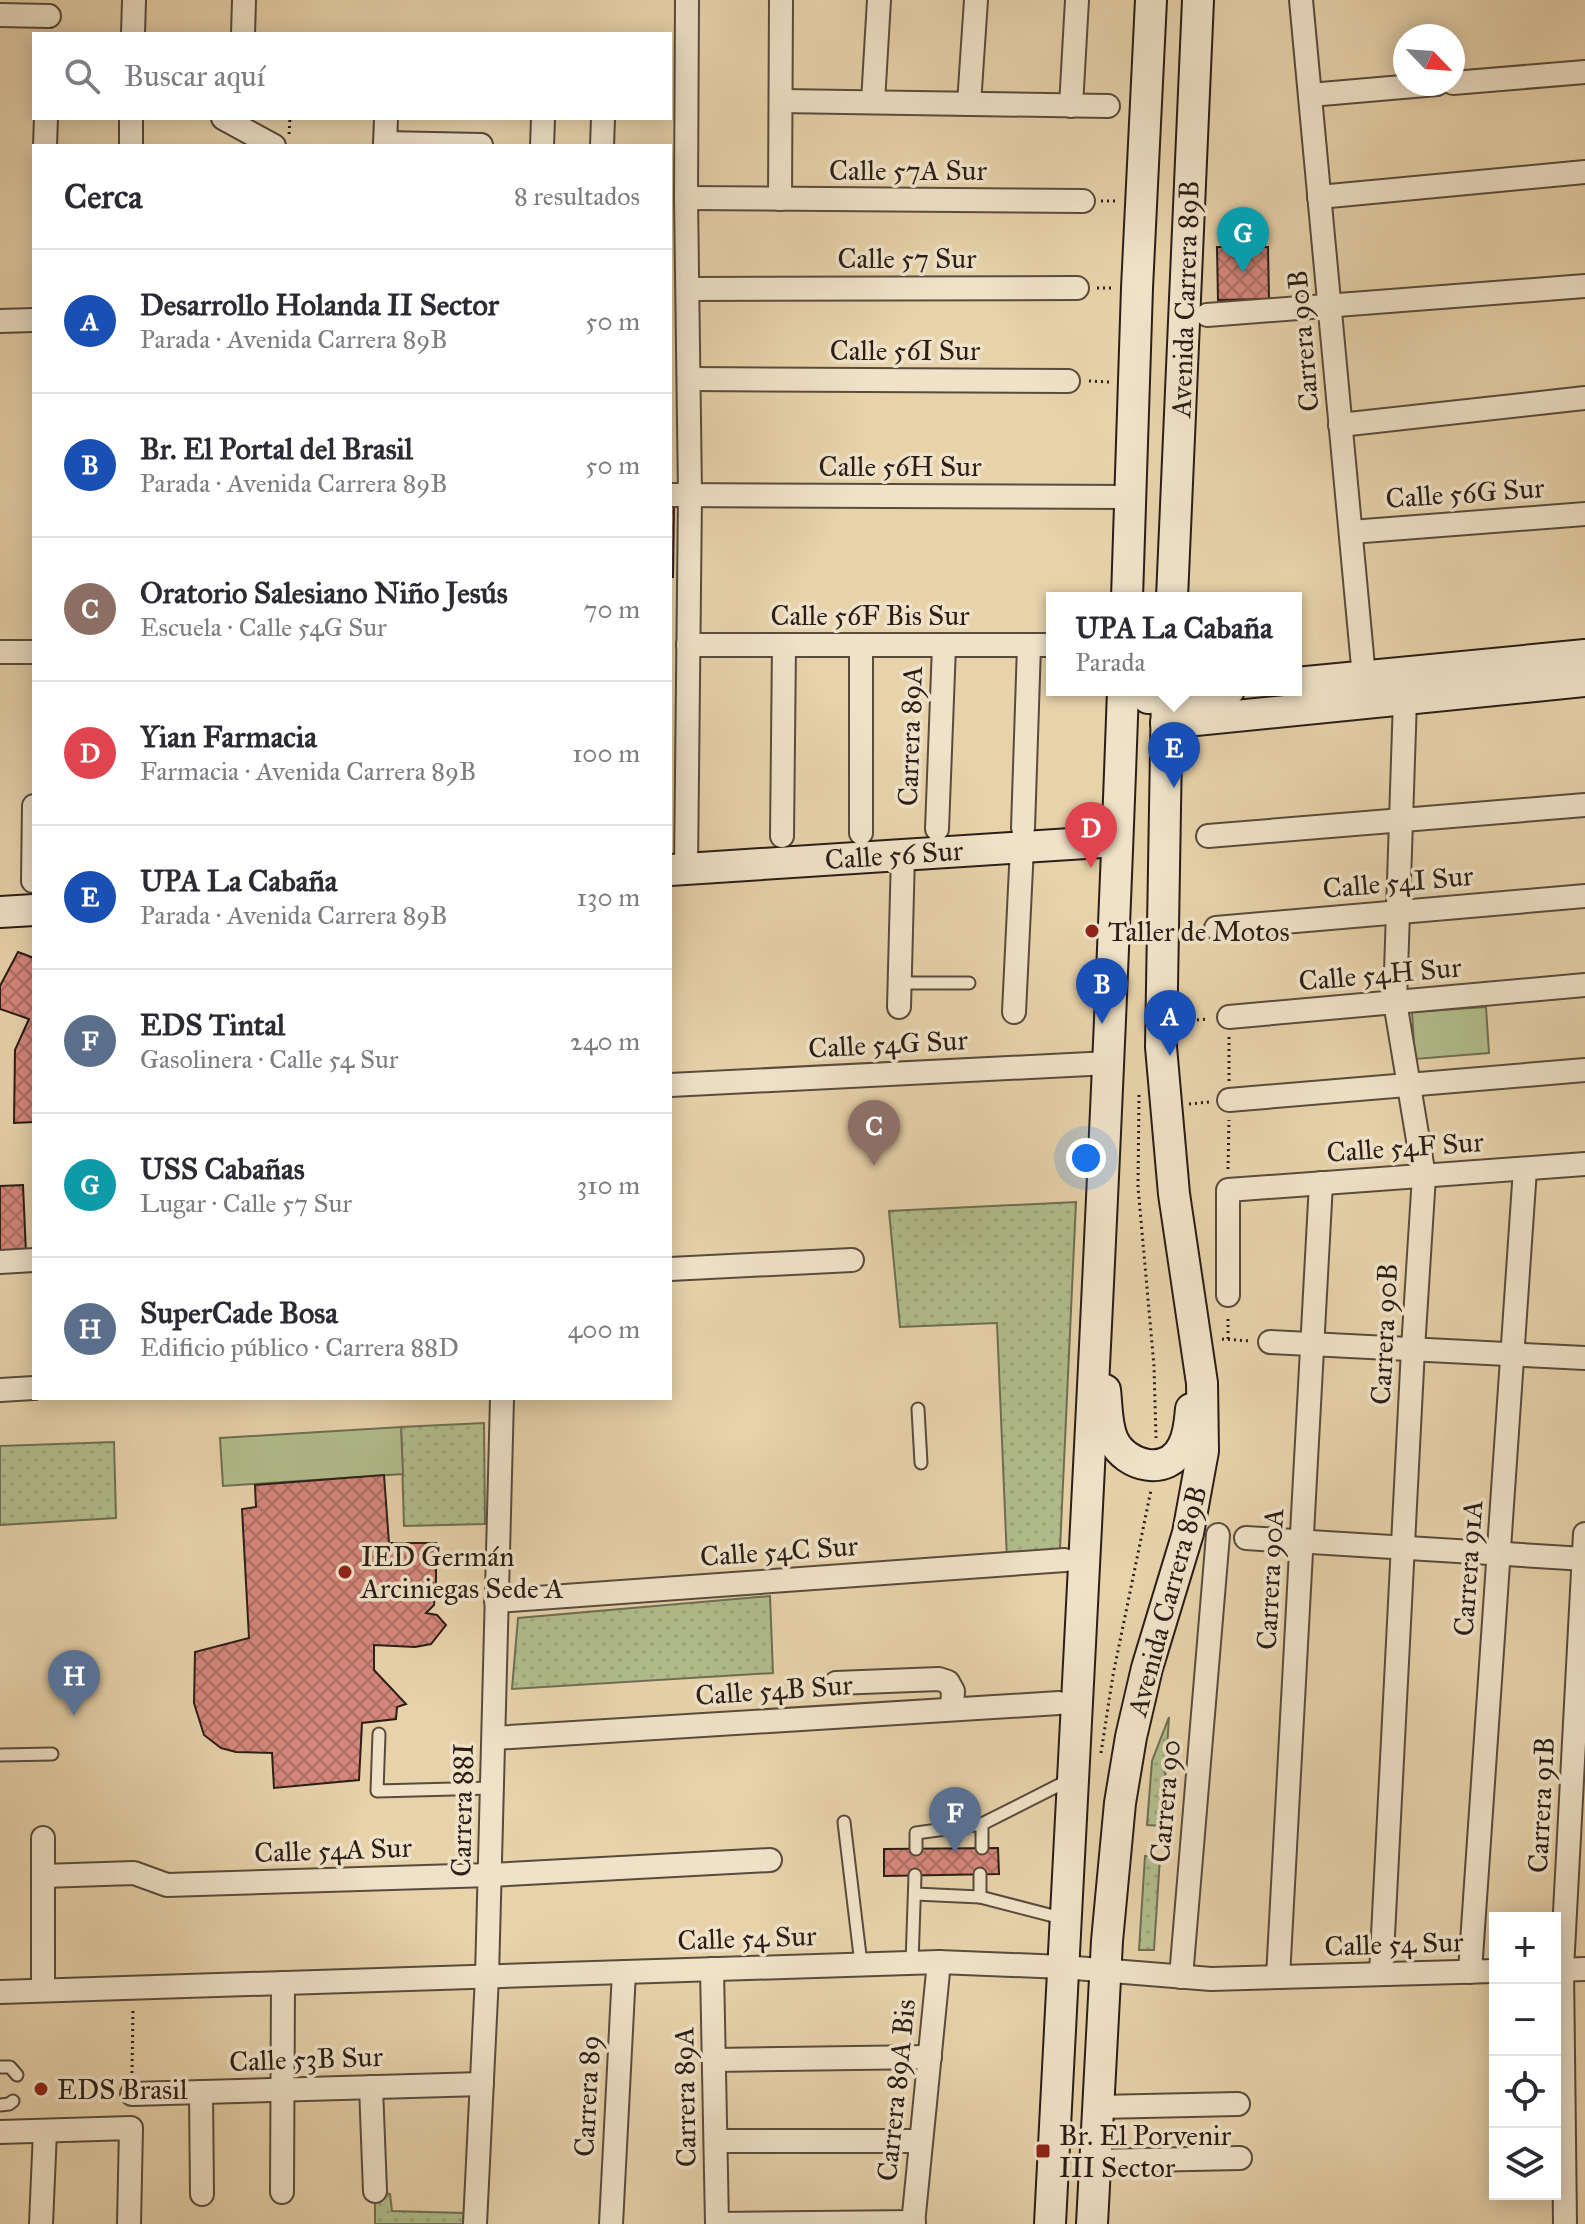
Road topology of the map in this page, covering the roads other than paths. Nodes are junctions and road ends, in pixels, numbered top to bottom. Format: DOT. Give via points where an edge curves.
graph roads {
  1 [pos="134,0"];
  2 [pos="244,0"];
  3 [pos="687,0"];
  4 [pos="781,0"];
  5 [pos="879,0"];
  6 [pos="976,0"];
  7 [pos="1077,0"];
  8 [pos="1151,0"];
  9 [pos="1198,0"];
  10 [pos="1301,0"];
  11 [pos="0,15"];
  12 [pos="49,17"];
  13 [pos="133,32"];
  14 [pos="243,32"];
  15 [pos="1585,72"];
  16 [pos="1465,82"];
  17 [pos="1393,88"];
  18 [pos="1310,95"];
  19 [pos="781,101"];
  20 [pos="873,102"];
  21 [pos="969,104"];
  22 [pos="1071,106"];
  23 [pos="1108,106"];
  24 [pos="46,120"];
  25 [pos="131,120"];
  26 [pos="386,120"];
  27 [pos="543,120"];
  28 [pos="603,120"];
  29 [pos="236,128"];
  30 [pos="45,144"];
  31 [pos="131,144"];
  32 [pos="270,144"];
  33 [pos="385,144"];
  34 [pos="542,144"];
  35 [pos="602,144"];
  36 [pos="1585,172"];
  37 [pos="1319,197"];
  38 [pos="686,198"];
  39 [pos="780,199"];
  40 [pos="1083,201"];
  41 [pos="1585,286"];
  42 [pos="1077,288"];
  43 [pos="688,289"];
  44 [pos="1329,305"];
  45 [pos="1207,315"];
  46 [pos="680,316"];
  47 [pos="32,320"];
  48 [pos="0,321"];
  49 [pos="689,379"];
  50 [pos="1068,381"];
  51 [pos="1585,398"];
  52 [pos="1340,425"];
  53 [pos="680,495"];
  54 [pos="1130,497"];
  55 [pos="1585,514"];
  56 [pos="1351,532"];
  57 [pos="679,591"];
  58 [pos="1127,592"];
  59 [pos="1172,592"];
  60 [pos="688,645"];
  61 [pos="784,645"];
  62 [pos="861,645"];
  63 [pos="1046,645"];
  64 [pos="944,646"];
  65 [pos="1029,646"];
  66 [pos="0,652"];
  67 [pos="32,652"];
  68 [pos="1585,655"];
  69 [pos="1364,677"];
  70 [pos="679,679"];
  71 [pos="1585,681"];
  72 [pos="1302,682"];
  73 [pos="1123,696"];
  74 [pos="1128,696"];
  75 [pos="1200,696"];
  76 [pos="1405,699"];
  77 [pos="1167,703"];
  78 [pos="679,765"];
  79 [pos="1585,805"];
  80 [pos="1401,820"];
  81 [pos="937,829"];
  82 [pos="861,833"];
  83 [pos="782,836"];
  84 [pos="1208,836"];
  85 [pos="1022,838"];
  86 [pos="1117,841"];
  87 [pos="903,855"];
  88 [pos="678,869"];
  89 [pos="1585,896"];
  90 [pos="32,910"];
  91 [pos="0,912"];
  92 [pos="1398,912"];
  93 [pos="1216,928"];
  94 [pos="899,983"];
  95 [pos="969,983"];
  96 [pos="1585,985"];
  97 [pos="1395,1002"];
  98 [pos="899,1007"];
  99 [pos="1014,1012"];
  100 [pos="1229,1017"];
  101 [pos="1109,1063"];
  102 [pos="1585,1070"];
  103 [pos="672,1085"];
  104 [pos="1409,1085"];
  105 [pos="1229,1100"];
  106 [pos="1585,1164"];
  107 [pos="1525,1169"];
  108 [pos="1424,1176"];
  109 [pos="1321,1183"];
  110 [pos="32,1260"];
  111 [pos="852,1260"];
  112 [pos="0,1262"];
  113 [pos="672,1269"];
  114 [pos="1228,1295"];
  115 [pos="1097,1297"];
  116 [pos="1190,1302"];
  117 [pos="1270,1342"];
  118 [pos="1313,1344"];
  119 [pos="1413,1349"];
  120 [pos="1512,1354"];
  121 [pos="1585,1358"];
  122 [pos="32,1388"];
  123 [pos="0,1390"];
  124 [pos="502,1400"];
  125 [pos="918,1409"];
  126 [pos="921,1463"];
  127 [pos="1585,1534"];
  128 [pos="1218,1535"];
  129 [pos="1246,1538"];
  130 [pos="1302,1541"];
  131 [pos="1403,1548"];
  132 [pos="1499,1554"];
  133 [pos="1584,1559"];
  134 [pos="1065,1560"];
  135 [pos="496,1601"];
  136 [pos="1582,1652"];
  137 [pos="836,1683"];
  138 [pos="1059,1703"];
  139 [pos="952,1709"];
  140 [pos="379,1734"];
  141 [pos="494,1738"];
  142 [pos="1580,1743"];
  143 [pos="52,1754"];
  144 [pos="0,1755"];
  145 [pos="1072,1778"];
  146 [pos="492,1788"];
  147 [pos="844,1822"];
  148 [pos="982,1824"];
  149 [pos="1577,1835"];
  150 [pos="43,1838"];
  151 [pos="982,1848"];
  152 [pos="916,1849"];
  153 [pos="770,1860"];
  154 [pos="980,1874"];
  155 [pos="490,1875"];
  156 [pos="915,1875"];
  157 [pos="43,1876"];
  158 [pos="915,1894"];
  159 [pos="980,1897"];
  160 [pos="1066,1919"];
  161 [pos="1561,1949"];
  162 [pos="939,1962"];
  163 [pos="912,1963"];
  164 [pos="861,1964"];
  165 [pos="1063,1967"];
  166 [pos="712,1969"];
  167 [pos="1585,1969"];
  168 [pos="1561,1970"];
  169 [pos="1106,1971"];
  170 [pos="1489,1971"];
  171 [pos="624,1972"];
  172 [pos="1470,1972"];
  173 [pos="1381,1974"];
  174 [pos="487,1976"];
  175 [pos="1181,1977"];
  176 [pos="1278,1977"];
  177 [pos="283,1983"];
  178 [pos="1558,1984"];
  179 [pos="43,1990"];
  180 [pos="0,1992"];
  181 [pos="930,2057"];
  182 [pos="714,2060"];
  183 [pos="0,2067"];
  184 [pos="17,2075"];
  185 [pos="482,2084"];
  186 [pos="371,2087"];
  187 [pos="283,2090"];
  188 [pos="201,2092"];
  189 [pos="132,2094"];
  190 [pos="13,2101"];
  191 [pos="1238,2104"];
  192 [pos="0,2105"];
  193 [pos="1098,2107"];
  194 [pos="45,2131"];
  195 [pos="0,2132"];
  196 [pos="716,2141"];
  197 [pos="921,2141"];
  198 [pos="1240,2158"];
  199 [pos="1095,2161"];
  200 [pos="375,2191"];
  201 [pos="282,2192"];
  202 [pos="202,2194"];
  203 [pos="914,2223"];
  204 [pos="41,2224"];
  205 [pos="129,2224"];
  206 [pos="475,2224"];
  207 [pos="611,2224"];
  208 [pos="717,2224"];
  209 [pos="1050,2224"];
  210 [pos="1092,2224"];
  211 [pos="1565,2224"];
  1 -- 13 [label="street"];
  2 -- 14 [label="street"];
  3 -- 38 [label="street"];
  4 -- 19 [label="street"];
  5 -- 20 [label="street"];
  6 -- 21 [label="street"];
  7 -- 22 [label="street"];
  8 -- 54 [label="main road, Avenida Carrera 89B"];
  9 -- 59 [label="main road, Avenida Carrera 89B"];
  10 -- 18 [label="street, Carrera 90B"];
  11 -- 12 [label="street"];
  15 -- 16 [label="street"];
  17 -- 18 [label="street"];
  18 -- 37 [label="street, Carrera 90B"];
  19 -- 20 [label="street"];
  19 -- 39 [label="street"];
  20 -- 21 [label="street"];
  21 -- 22 [label="street"];
  22 -- 23 [label="street"];
  24 -- 30 [label="street"];
  25 -- 31 [label="street"];
  26 -- 33 [label="street"];
  27 -- 34 [label="street"];
  28 -- 35 [label="street"];
  29 -- 32 [label="street"];
  36 -- 37 [label="street"];
  37 -- 44 [label="street, Carrera 90B"];
  38 -- 39 [label="street, Calle 57A Sur"];
  38 -- 43 [label="street"];
  39 -- 40 [label="street, Calle 57A Sur"];
  41 -- 44 [label="street"];
  42 -- 43 [label="street, Calle 57 Sur"];
  43 -- 46 [label="street"];
  44 -- 45 [label="street"];
  44 -- 52 [label="street, Carrera 90B"];
  46 -- 49 [label="street"];
  47 -- 48 [label="street"];
  49 -- 50 [label="street, Calle 56I Sur"];
  49 -- 53 [label="street"];
  51 -- 52 [label="street"];
  52 -- 56 [label="street, Carrera 90B"];
  53 -- 54 [label="street, Calle 56H Sur"];
  53 -- 57 [label="street"];
  54 -- 58 [label="main road, Avenida Carrera 89B"];
  55 -- 56 [label="street, Calle 56G Sur"];
  56 -- 69 [label="street, Carrera 90B"];
  57 -- 60 [label="street"];
  60 -- 61 [label="street, Calle 56F Bis Sur"];
  60 -- 70 [label="street"];
  61 -- 62 [label="street, Calle 56F Bis Sur"];
  61 -- 83 [label="street"];
  62 -- 64 [label="street, Calle 56F Bis Sur"];
  62 -- 82 [label="street"];
  63 -- 65 [label="street, Calle 56F Bis Sur"];
  64 -- 65 [label="street, Calle 56F Bis Sur"];
  64 -- 81 [label="street, Carrera 89A"];
  65 -- 85 [label="street"];
  66 -- 67 [label="street"];
  68 -- 69 [label="main road"];
  69 -- 72 [label="main road"];
  70 -- 78 [label="street"];
  71 -- 76 [label="main road"];
  73 -- 86 [label="main road"];
  74 -- 77 [label="main road"];
  75 -- 77 [label="main road"];
  76 -- 77 [label="main road"];
  76 -- 80 [label="street, Carrera 90B"];
  77 -- 116 [label="main road, Avenida Carrera 89B" via="1161,1047 1172,1180"];
  78 -- 88 [label="street"];
  79 -- 80 [label="street"];
  80 -- 84 [label="street"];
  80 -- 92 [label="street, Carrera 90B"];
  85 -- 86 [label="main road, Calle 56 Sur"];
  85 -- 87 [label="main road, Calle 56 Sur"];
  85 -- 99 [label="street"];
  86 -- 101 [label="main road"];
  87 -- 88 [label="main road, Calle 56 Sur"];
  87 -- 94 [label="street"];
  89 -- 92 [label="street, Calle 54I Sur"];
  90 -- 91 [label="main road"];
  92 -- 93 [label="street, Calle 54I Sur"];
  92 -- 97 [label="street, Carrera 90B"];
  94 -- 95 [label="lane"];
  94 -- 98 [label="street"];
  96 -- 97 [label="street, Calle 54H Sur"];
  97 -- 100 [label="street, Calle 54H Sur"];
  97 -- 104 [label="street, Carrera 90B"];
  101 -- 103 [label="street, Calle 54G Sur"];
  101 -- 115 [label="main road"];
  102 -- 104 [label="street"];
  104 -- 105 [label="street"];
  104 -- 108 [label="street, Carrera 90B"];
  106 -- 107 [label="street, Calle 54F Sur"];
  107 -- 108 [label="street, Calle 54F Sur"];
  107 -- 120 [label="street, Carrera 91A"];
  108 -- 109 [label="street, Calle 54F Sur"];
  108 -- 119 [label="street, Carrera 90B"];
  109 -- 114 [label="street, Calle 54F Sur" via="1228,1190"];
  109 -- 118 [label="street, Carrera 90A"];
  110 -- 112 [label="street"];
  111 -- 113 [label="street"];
  115 -- 116 [label="main road" via="1109,1427 1120,1450 1154,1466 1172,1460 1187,1435"];
  115 -- 145 [label="main road"];
  116 -- 169 [label="main road, Avenida Carrera 89B" via="1204,1415 1200,1476 1131,1737"];
  117 -- 118 [label="street"];
  118 -- 119 [label="street"];
  118 -- 130 [label="street, Carrera 90A"];
  119 -- 120 [label="street"];
  119 -- 131 [label="street, Carrera 90B"];
  120 -- 121 [label="street"];
  120 -- 132 [label="street, Carrera 91A"];
  122 -- 123 [label="street"];
  124 -- 135 [label="street, Carrera 88I"];
  125 -- 126 [label="lane"];
  127 -- 133 [label="street, Carrera 91B"];
  128 -- 175 [label="street, Carrera 90"];
  129 -- 130 [label="street"];
  130 -- 131 [label="street"];
  130 -- 176 [label="street, Carrera 90A"];
  131 -- 132 [label="street"];
  131 -- 173 [label="street, Carrera 90B"];
  132 -- 133 [label="street"];
  132 -- 172 [label="street, Carrera 91A"];
  133 -- 136 [label="street, Carrera 91B"];
  134 -- 135 [label="street, Calle 54C Sur"];
  135 -- 141 [label="street, Carrera 88I"];
  136 -- 142 [label="street, Carrera 91B"];
  137 -- 139 [label="street" via="939,1679 953,1691"];
  138 -- 139 [label="street, Calle 54B Sur"];
  139 -- 141 [label="street, Calle 54B Sur"];
  140 -- 146 [label="lane" via="377,1791"];
  141 -- 146 [label="street, Carrera 88I"];
  142 -- 149 [label="street, Carrera 91B"];
  143 -- 144 [label="lane"];
  145 -- 148 [label="lane"];
  145 -- 160 [label="main road"];
  146 -- 155 [label="street, Carrera 88I"];
  147 -- 164 [label="lane"];
  148 -- 151 [label="lane"];
  148 -- 152 [label="lane" via="916,1833"];
  149 -- 161 [label="street, Carrera 91B"];
  150 -- 157 [label="street"];
  153 -- 155 [label="street, Calle 54A Sur"];
  154 -- 159 [label="lane"];
  155 -- 157 [label="street, Calle 54A Sur" via="167,1885 134,1873"];
  155 -- 174 [label="street, Carrera 88I"];
  156 -- 158 [label="lane"];
  157 -- 179 [label="street"];
  158 -- 159 [label="lane"];
  158 -- 163 [label="lane"];
  159 -- 160 [label="lane"];
  160 -- 165 [label="main road"];
  162 -- 163 [label="street, Calle 54 Sur"];
  162 -- 165 [label="street, Calle 54 Sur"];
  162 -- 181 [label="street, Carrera 89A Bis"];
  163 -- 164 [label="street, Calle 54 Sur"];
  164 -- 166 [label="street, Calle 54 Sur"];
  165 -- 169 [label="street, Calle 54 Sur"];
  165 -- 209 [label="main road"];
  166 -- 171 [label="street, Calle 54 Sur"];
  166 -- 182 [label="street, Carrera 89A"];
  167 -- 168 [label="street"];
  169 -- 175 [label="street, Calle 54 Sur"];
  169 -- 193 [label="main road, Avenida Carrera 89B"];
  170 -- 172 [label="street, Calle 54 Sur"];
  171 -- 174 [label="street, Calle 54 Sur"];
  171 -- 207 [label="street, Carrera 89"];
  172 -- 173 [label="street, Calle 54 Sur"];
  173 -- 176 [label="street, Calle 54 Sur"];
  174 -- 177 [label="street, Calle 54 Sur"];
  174 -- 185 [label="street, Carrera 88I"];
  175 -- 176 [label="street, Calle 54 Sur"];
  177 -- 179 [label="street, Calle 54 Sur"];
  177 -- 187 [label="street"];
  178 -- 211 [label="street, Carrera 91B"];
  179 -- 180 [label="street, Calle 54 Sur"];
  181 -- 182 [label="street"];
  181 -- 197 [label="street, Carrera 89A Bis"];
  182 -- 196 [label="street, Carrera 89A"];
  183 -- 184 [label="lane" via="10,2067"];
  185 -- 186 [label="street, Calle 53B Sur"];
  185 -- 206 [label="street, Carrera 88I"];
  186 -- 187 [label="street, Calle 53B Sur"];
  186 -- 200 [label="street"];
  187 -- 188 [label="street, Calle 53B Sur"];
  187 -- 201 [label="street"];
  188 -- 189 [label="street, Calle 53B Sur"];
  188 -- 202 [label="street"];
  190 -- 192 [label="lane"];
  191 -- 193 [label="street"];
  193 -- 199 [label="main road, Avenida Carrera 89B"];
  194 -- 195 [label="street"];
  194 -- 204 [label="street"];
  194 -- 205 [label="street" via="131,2128"];
  196 -- 197 [label="street"];
  196 -- 208 [label="street, Carrera 89A"];
  197 -- 203 [label="street, Carrera 89A Bis"];
  198 -- 199 [label="street"];
  199 -- 210 [label="main road, Avenida Carrera 89B"];
  203 -- 208 [label="street"];
}
